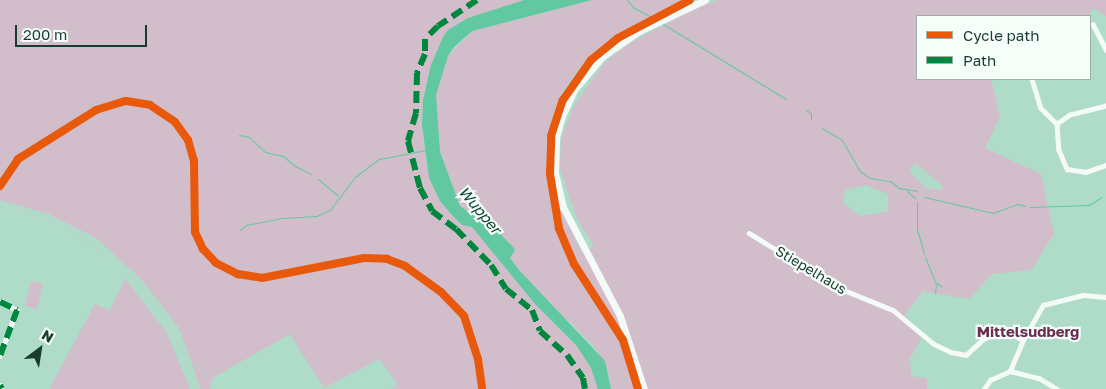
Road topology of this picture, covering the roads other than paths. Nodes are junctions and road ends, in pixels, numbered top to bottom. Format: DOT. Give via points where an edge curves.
graph roads {
  1 [pos="705,0"];
  2 [pos="1093,24"];
  3 [pos="1106,50"];
  4 [pos="1032,80"];
  5 [pos="1106,106"];
  6 [pos="1057,124"];
  7 [pos="1106,165"];
  8 [pos="749,232"];
  9 [pos="1104,297"];
  10 [pos="0,302"];
  11 [pos="1023,340"];
  12 [pos="0,356"];
  13 [pos="1010,371"];
  14 [pos="0,385"];
  15 [pos="2,389"];
  16 [pos="644,389"];
  17 [pos="984,389"];
  18 [pos="1057,389"];
  1 -- 16 [label="main road" via="630,36 595,63 574,90 559,126 554,163 563,207 620,316"];
  2 -- 3 [label="street"];
  4 -- 6 [label="street" via="1041,108"];
  5 -- 6 [label="street" via="1070,115"];
  6 -- 7 [label="street" via="1059,150 1066,169 1086,172"];
  8 -- 11 [label="street, Stiepelhaus" via="839,288 902,316 934,344 964,356 994,333 1008,332"];
  9 -- 11 [label="street" via="1083,295 1044,305"];
  10 -- 12 [label="street" via="17,310"];
  11 -- 13 [label="street"];
  13 -- 17 [label="street" via="990,380"];
  13 -- 18 [label="street" via="1025,372"];
  14 -- 15 [label="street"];
}
